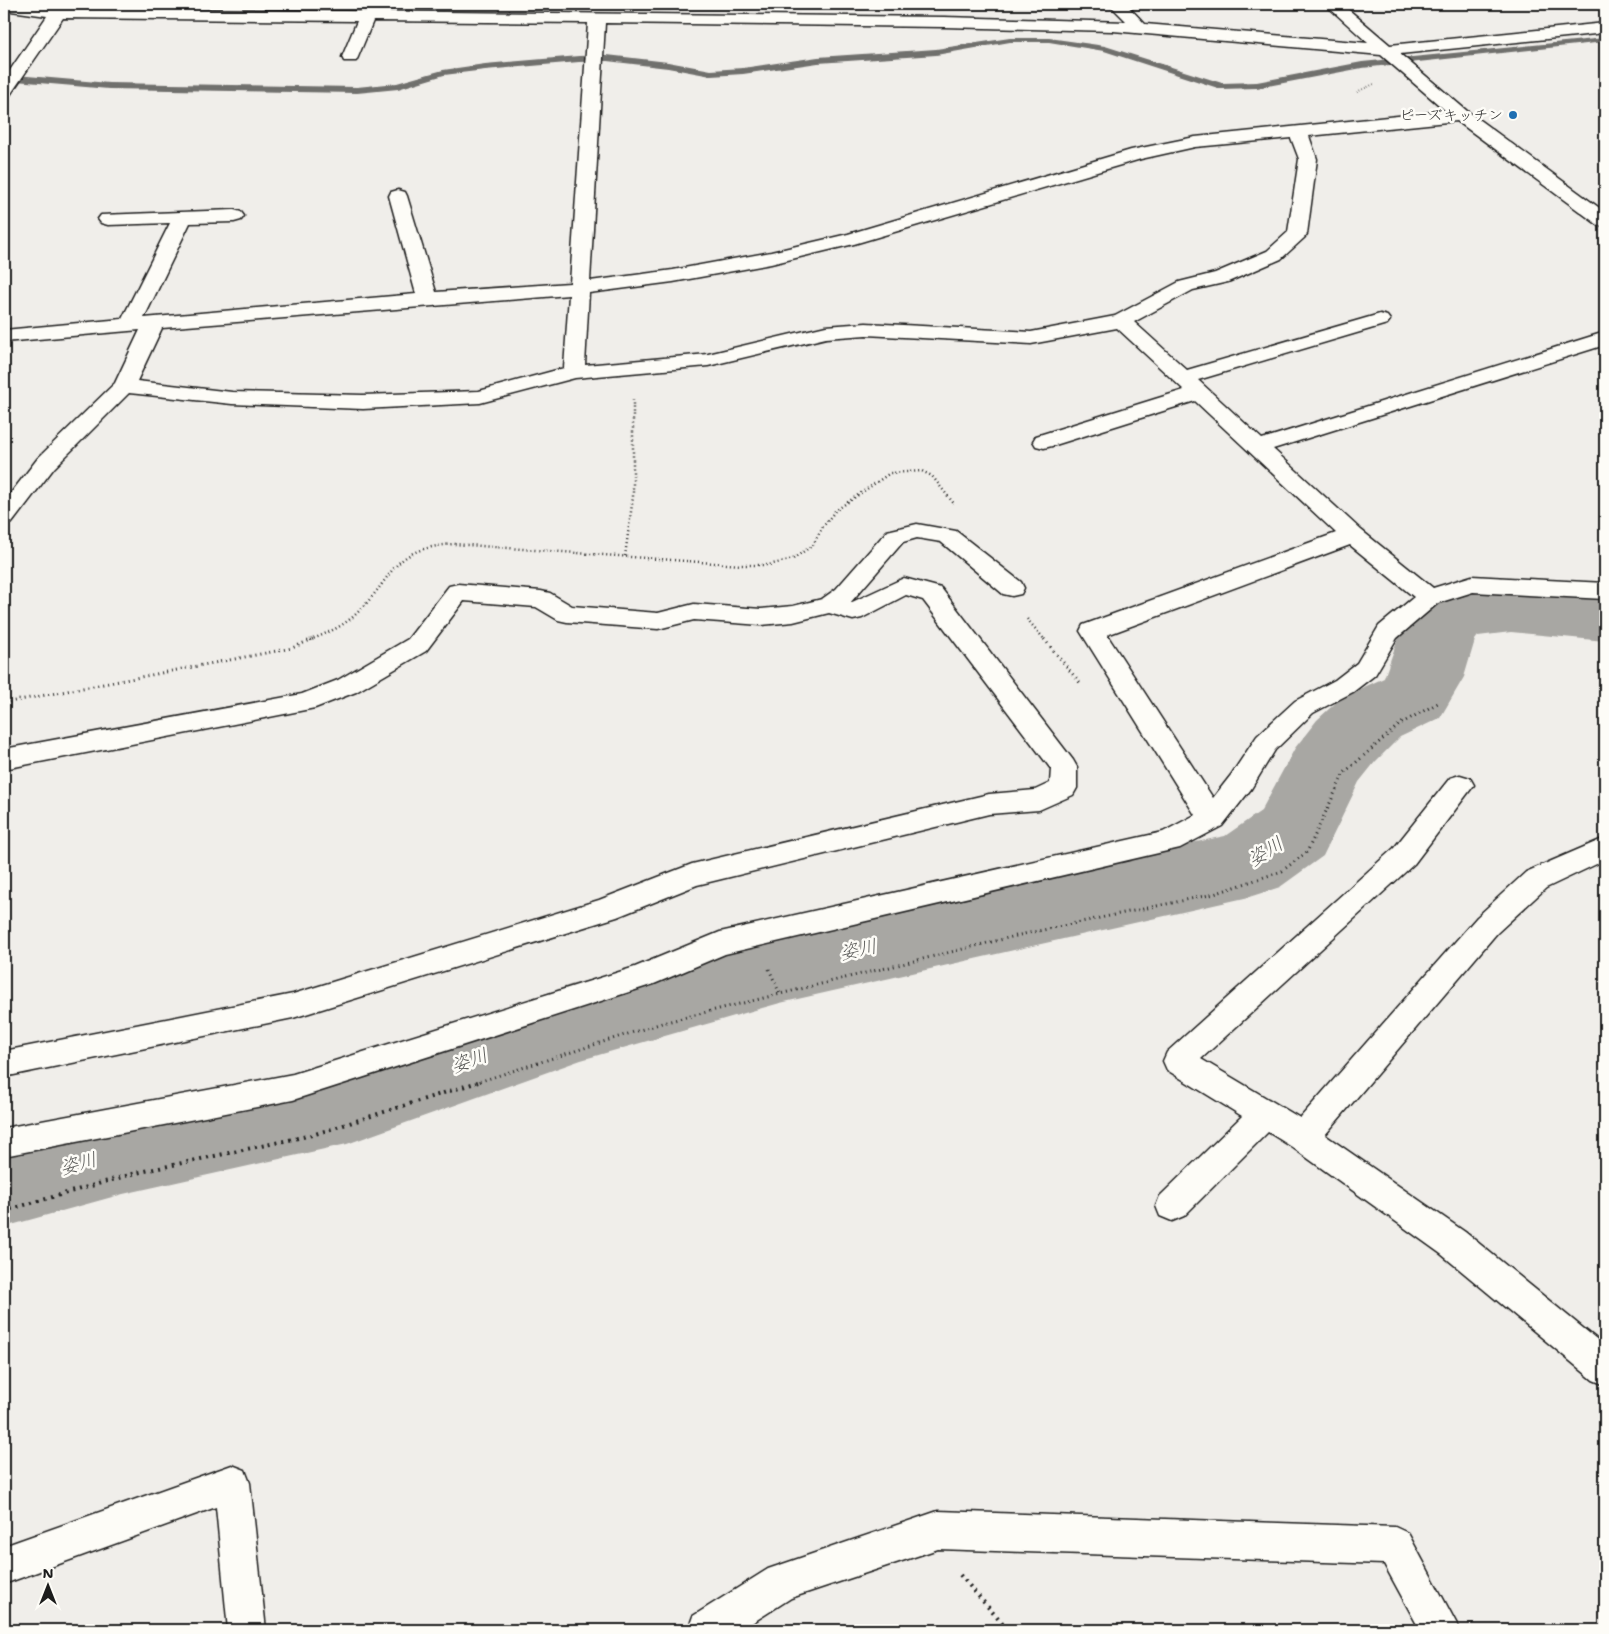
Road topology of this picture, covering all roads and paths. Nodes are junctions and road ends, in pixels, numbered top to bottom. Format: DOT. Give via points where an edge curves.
graph roads {
  1 [pos="1117,4"];
  2 [pos="1333,4"];
  3 [pos="4,5"];
  4 [pos="269,9"];
  5 [pos="406,10"];
  6 [pos="58,13"];
  7 [pos="367,16"];
  8 [pos="597,18"];
  9 [pos="1605,28"];
  10 [pos="1138,29"];
  11 [pos="1386,50"];
  12 [pos="350,57"];
  13 [pos="4,91"];
  14 [pos="1461,116"];
  15 [pos="1298,131"];
  16 [pos="398,196"];
  17 [pos="234,216"];
  18 [pos="183,217"];
  19 [pos="108,219"];
  20 [pos="1605,221"];
  21 [pos="580,288"];
  22 [pos="428,299"];
  23 [pos="1380,320"];
  24 [pos="1121,321"];
  25 [pos="154,323"];
  26 [pos="130,325"];
  27 [pos="4,336"];
  28 [pos="1605,338"];
  29 [pos="633,366"];
  30 [pos="574,372"];
  31 [pos="1190,385"];
  32 [pos="124,386"];
  33 [pos="1044,441"];
  34 [pos="1258,447"];
  35 [pos="4,518"];
  36 [pos="1352,535"];
  37 [pos="624,556"];
  38 [pos="1012,588"];
  39 [pos="1605,591"];
  40 [pos="1429,597"];
  41 [pos="830,605"];
  42 [pos="4,759"];
  43 [pos="1460,785"];
  44 [pos="1212,819"];
  45 [pos="1605,848"];
  46 [pos="780,994"];
  47 [pos="4,1064"];
  48 [pos="1265,1114"];
  49 [pos="1303,1137"];
  50 [pos="4,1142"];
  51 [pos="1172,1206"];
  52 [pos="4,1211"];
  53 [pos="1605,1368"];
  54 [pos="938,1530"];
  55 [pos="4,1565"];
  56 [pos="246,1630"];
  57 [pos="707,1630"];
  58 [pos="1008,1630"];
  59 [pos="1441,1630"];
  1 -- 10 [label="street" via="1136,22"];
  2 -- 11 [label="street"];
  3 -- 6 [label="street"];
  4 -- 6 [label="street"];
  4 -- 7 [label="street"];
  5 -- 7 [label="street"];
  5 -- 8 [label="street"];
  6 -- 13 [label="street"];
  7 -- 12 [label="street"];
  8 -- 10 [label="street" via="944,22"];
  8 -- 21 [label="street"];
  9 -- 11 [label="street"];
  10 -- 11 [label="street"];
  11 -- 14 [label="street"];
  14 -- 15 [label="street"];
  14 -- 20 [label="street"];
  15 -- 21 [label="street" via="1195,142 1137,154 854,238 780,256 673,276"];
  15 -- 24 [label="street" via="1308,159 1296,234 1274,255 1221,278 1186,286"];
  16 -- 22 [label="street"];
  17 -- 18 [label="street"];
  18 -- 19 [label="street"];
  18 -- 26 [label="street"];
  21 -- 22 [label="street"];
  21 -- 30 [label="street"];
  22 -- 25 [label="street"];
  23 -- 31 [label="street"];
  24 -- 29 [label="street" via="1031,338 866,329 826,332 708,360"];
  24 -- 31 [label="street"];
  25 -- 26 [label="street"];
  25 -- 32 [label="street"];
  26 -- 27 [label="street"];
  28 -- 34 [label="street"];
  29 -- 30 [label="street"];
  29 -- 37 [label="path" via="635,486 630,536"];
  30 -- 32 [label="street" via="480,396 363,402 232,398"];
  31 -- 33 [label="street"];
  31 -- 34 [label="street"];
  32 -- 35 [label="street" via="46,464"];
  34 -- 36 [label="street"];
  36 -- 40 [label="street"];
  36 -- 44 [label="street" via="1092,631"];
  38 -- 41 [label="street" via="948,536 917,531 895,536 845,595"];
  39 -- 40 [label="street" via="1472,584"];
  40 -- 44 [label="street" via="1388,632 1366,669 1344,686 1304,707 1266,743"];
  41 -- 42 [label="street" via="793,614 761,617 694,612 658,622 567,614 541,599 458,592 416,645 347,686 306,702"];
  41 -- 47 [label="street" via="853,612 904,586 932,594 1064,767 1063,788 1039,800 989,804 692,875 607,909 294,1006"];
  43 -- 48 [label="street" via="1404,856 1178,1061"];
  44 -- 50 [label="street" via="1170,841 720,944 643,976 293,1087"];
  45 -- 49 [label="street" via="1536,880 1488,925"];
  46 -- 52 [label="path" via="662,1023 312,1135 136,1173"];
  48 -- 49 [label="street"];
  48 -- 51 [label="street"];
  49 -- 53 [label="street" via="1453,1243"];
  54 -- 57 [label="street" via="781,1582"];
  54 -- 58 [label="path" via="952,1566"];
  54 -- 59 [label="street" via="1395,1546"];
  55 -- 56 [label="street" via="232,1483"];
}
